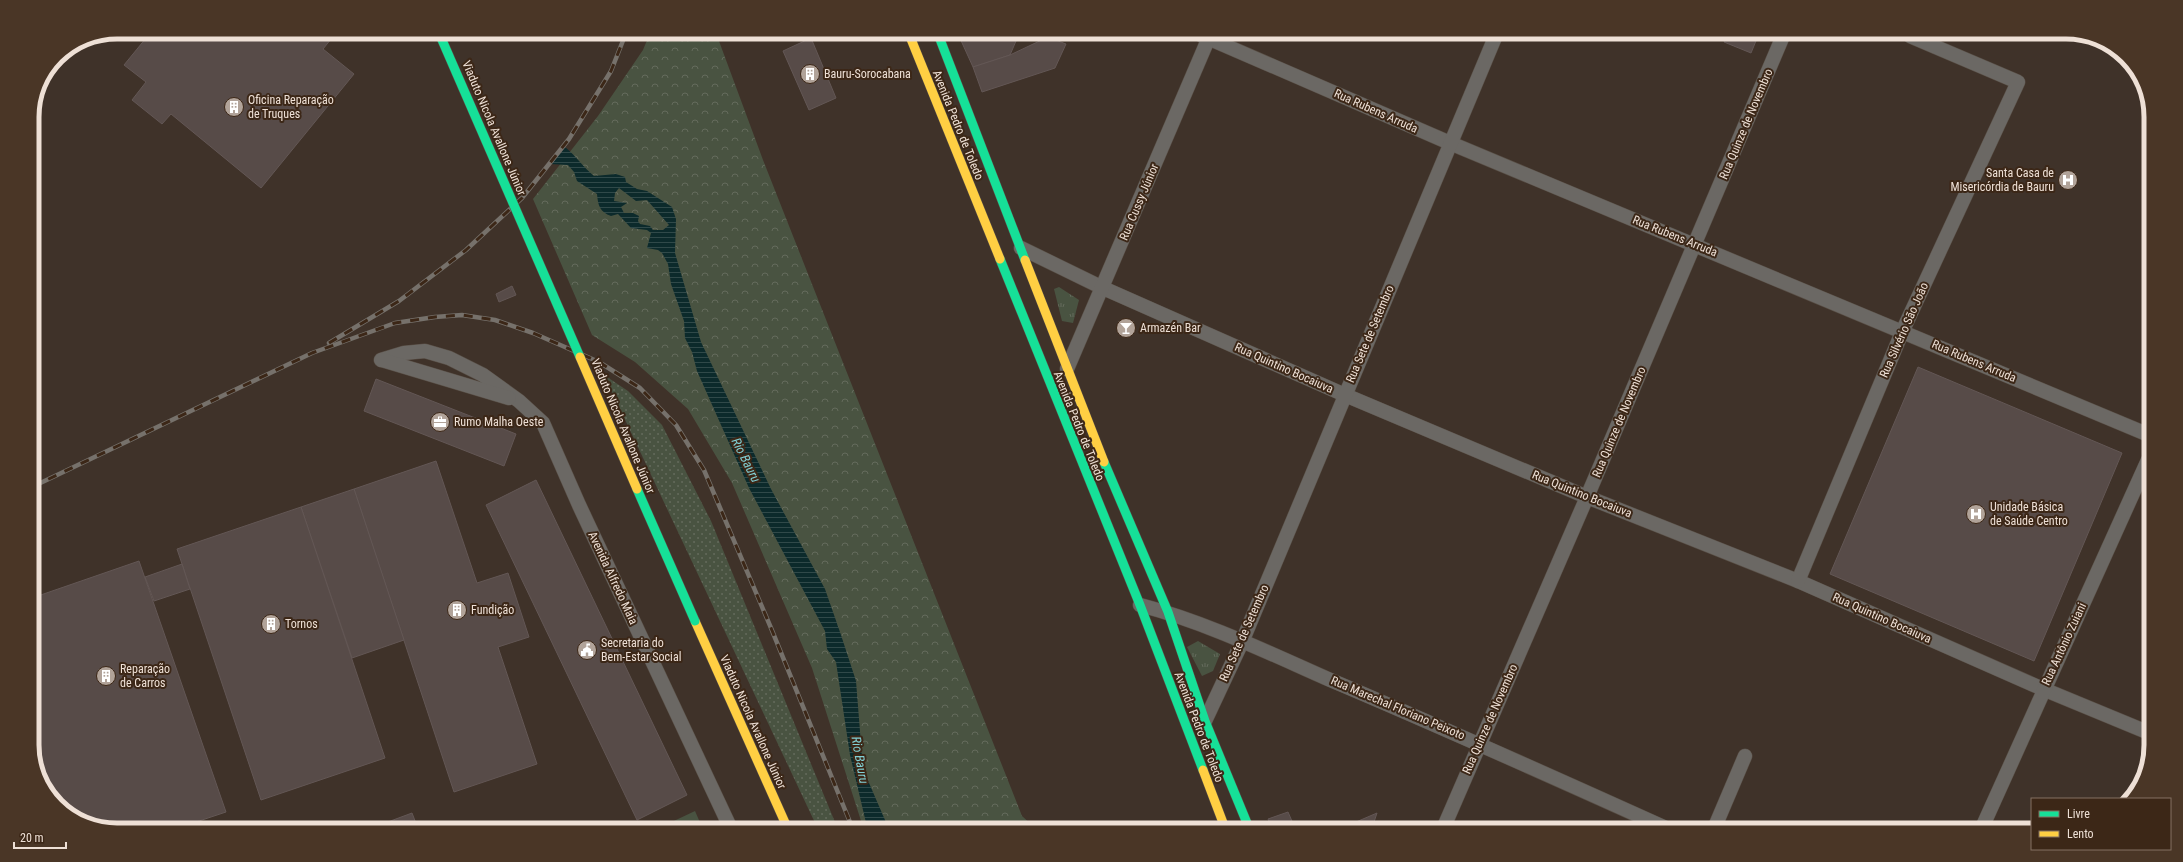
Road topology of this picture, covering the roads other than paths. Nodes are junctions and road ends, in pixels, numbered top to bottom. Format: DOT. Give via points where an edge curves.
graph roads {
  1 [pos="442,39"];
  2 [pos="911,39"];
  3 [pos="940,39"];
  4 [pos="1206,39"];
  5 [pos="1214,39"];
  6 [pos="1494,39"];
  7 [pos="1782,39"];
  8 [pos="1917,39"];
  9 [pos="1450,143"];
  10 [pos="1694,244"];
  11 [pos="1021,248"];
  12 [pos="1103,288"];
  13 [pos="1903,330"];
  14 [pos="1067,369"];
  15 [pos="1345,395"];
  16 [pos="519,401"];
  17 [pos="1087,422"];
  18 [pos="1067,429"];
  19 [pos="2144,433"];
  20 [pos="2144,469"];
  21 [pos="1588,497"];
  22 [pos="1798,581"];
  23 [pos="1140,605"];
  24 [pos="1168,612"];
  25 [pos="1242,642"];
  26 [pos="2043,689"];
  27 [pos="1205,721"];
  28 [pos="1188,730"];
  29 [pos="2144,731"];
  30 [pos="1479,743"];
  31 [pos="1745,756"];
  32 [pos="728,823"];
  33 [pos="785,823"];
  34 [pos="1223,823"];
  35 [pos="1247,823"];
  36 [pos="1445,823"];
  37 [pos="1655,823"];
  38 [pos="1717,823"];
  39 [pos="1985,823"];
  1 -- 33 [label="main road, Viaduto Nicola Avallone Júnior, bridge"];
  2 -- 18 [label="main road, Avenida Pedro de Toledo"];
  3 -- 11 [label="main road, Avenida Pedro de Toledo"];
  4 -- 12 [label="street, Rua Cussy Júnior"];
  5 -- 9 [label="street, Rua Rubens Arruda"];
  6 -- 9 [label="street, Rua Sete de Setembro"];
  7 -- 10 [label="street, Rua Quinze de Novembro"];
  8 -- 13 [label="street, Rua Silvério São João" via="2018,82"];
  9 -- 10 [label="street, Rua Rubens Arruda"];
  9 -- 15 [label="street, Rua Sete de Setembro"];
  10 -- 13 [label="street, Rua Rubens Arruda"];
  10 -- 21 [label="street, Rua Quinze de Novembro"];
  11 -- 12 [label="street, Rua Quintino Bocaiuva"];
  11 -- 14 [label="main road, Avenida Pedro de Toledo"];
  12 -- 14 [label="street, Rua Cussy Júnior"];
  12 -- 15 [label="street, Rua Quintino Bocaiuva"];
  13 -- 19 [label="street, Rua Rubens Arruda"];
  13 -- 22 [label="street, Rua Silvério São João"];
  14 -- 17 [label="main road, Avenida Pedro de Toledo"];
  15 -- 21 [label="street, Rua Quintino Bocaiuva"];
  15 -- 25 [label="street, Rua Sete de Setembro"];
  16 -- 16 [label="street, Avenida Alfredo Maia" via="483,375 449,358 425,351 404,353 381,360"];
  16 -- 32 [label="street, Avenida Alfredo Maia" via="543,423"];
  17 -- 18 [label="main road"];
  17 -- 24 [label="main road, Avenida Pedro de Toledo"];
  18 -- 23 [label="main road, Avenida Pedro de Toledo"];
  20 -- 26 [label="street, Rua Antônio Zuiani"];
  21 -- 22 [label="street, Rua Quintino Bocaiuva"];
  21 -- 30 [label="street, Rua Quinze de Novembro"];
  22 -- 26 [label="street, Rua Quintino Bocaiuva"];
  23 -- 24 [label="street, Rua Marechal Floriano Peixoto"];
  23 -- 28 [label="main road, Avenida Pedro de Toledo"];
  24 -- 25 [label="street, Rua Marechal Floriano Peixoto"];
  24 -- 27 [label="main road, Avenida Pedro de Toledo"];
  25 -- 27 [label="street, Rua Sete de Setembro"];
  25 -- 30 [label="street, Rua Marechal Floriano Peixoto"];
  26 -- 29 [label="street, Rua Quintino Bocaiuva"];
  26 -- 39 [label="street, Rua Antônio Zuiani"];
  27 -- 28 [label="street"];
  27 -- 35 [label="main road, Avenida Pedro de Toledo"];
  28 -- 34 [label="main road, Avenida Pedro de Toledo"];
  30 -- 36 [label="street, Rua Quinze de Novembro"];
  30 -- 37 [label="street, Rua Marechal Floriano Peixoto"];
  31 -- 38 [label="street"];
}
